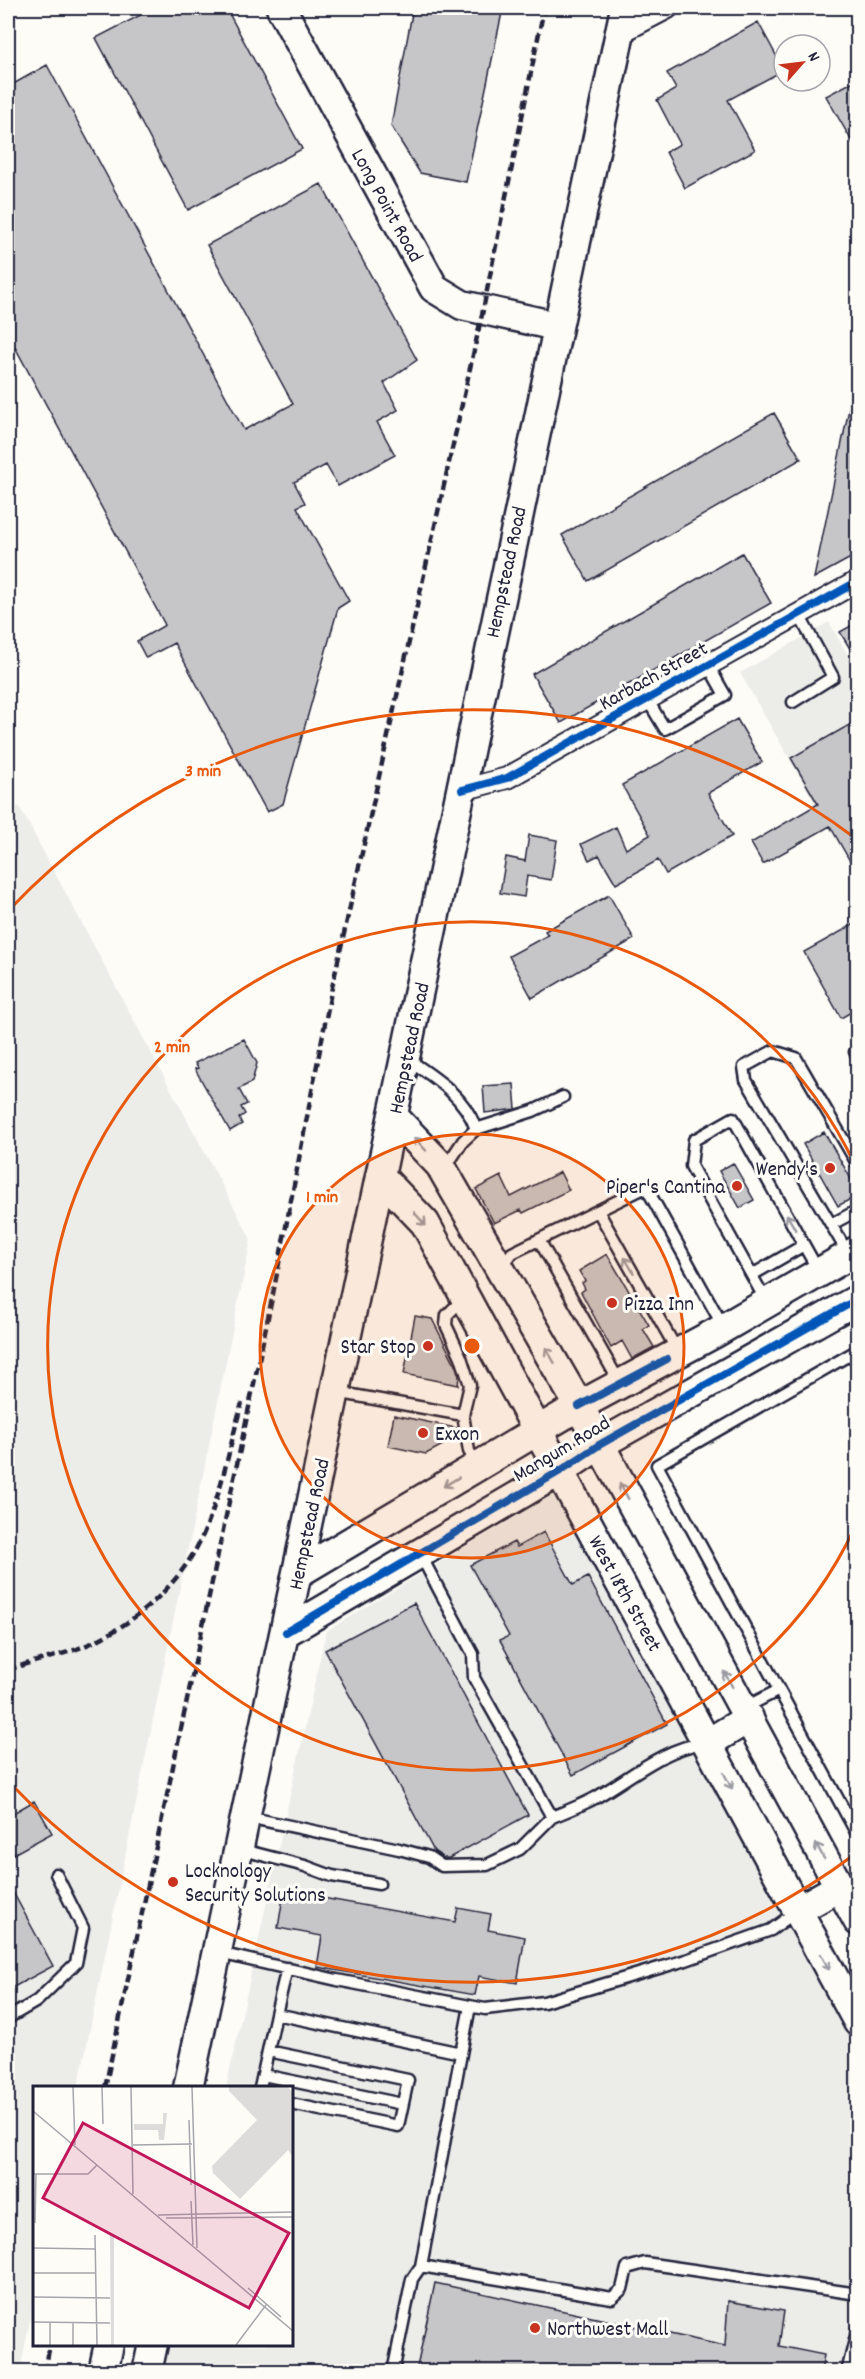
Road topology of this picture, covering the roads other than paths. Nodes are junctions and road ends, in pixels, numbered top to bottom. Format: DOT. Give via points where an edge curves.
graph roads {
  1 [pos="280,8"];
  2 [pos="668,8"];
  3 [pos="623,20"];
  4 [pos="556,326"];
  5 [pos="858,581"];
  6 [pos="799,615"];
  7 [pos="708,665"];
  8 [pos="647,699"];
  9 [pos="793,702"];
  10 [pos="462,790"];
  11 [pos="405,1058"];
  12 [pos="563,1097"];
  13 [pos="393,1116"];
  14 [pos="476,1129"];
  15 [pos="858,1165"];
  16 [pos="443,1172"];
  17 [pos="380,1176"];
  18 [pos="858,1210"];
  19 [pos="598,1211"];
  20 [pos="832,1224"];
  21 [pos="539,1240"];
  22 [pos="804,1245"];
  23 [pos="840,1261"];
  24 [pos="500,1270"];
  25 [pos="752,1275"];
  26 [pos="465,1297"];
  27 [pos="856,1300"];
  28 [pos="767,1303"];
  29 [pos="724,1328"];
  30 [pos="858,1350"];
  31 [pos="679,1353"];
  32 [pos="621,1384"];
  33 [pos="335,1392"];
  34 [pos="579,1406"];
  35 [pos="463,1415"];
  36 [pos="538,1430"];
  37 [pos="599,1445"];
  38 [pos="478,1466"];
  39 [pos="560,1471"];
  40 [pos="419,1552"];
  41 [pos="298,1573"];
  42 [pos="286,1632"];
  43 [pos="779,1690"];
  44 [pos="746,1713"];
  45 [pos="708,1743"];
  46 [pos="246,1816"];
  47 [pos="552,1817"];
  48 [pos="857,1834"];
  49 [pos="239,1849"];
  50 [pos="56,1874"];
  51 [pos="379,1884"];
  52 [pos="839,1887"];
  53 [pos="798,1911"];
  54 [pos="858,1921"];
  55 [pos="217,1953"];
  56 [pos="287,1968"];
  57 [pos="470,2006"];
  58 [pos="276,2014"];
  59 [pos="8,2018"];
  60 [pos="858,2022"];
  61 [pos="268,2051"];
  62 [pos="461,2054"];
  63 [pos="263,2075"];
  64 [pos="188,2086"];
  65 [pos="260,2086"];
  66 [pos="292,2104"];
  67 [pos="402,2104"];
  68 [pos="421,2266"];
  69 [pos="858,2294"];
  70 [pos="858,2328"];
  71 [pos="109,2346"];
  72 [pos="153,2346"];
  73 [pos="103,2372"];
  74 [pos="147,2372"];
  75 [pos="393,2372"];
  76 [pos="847,2372"];
  1 -- 4 [label="main road, Long Point Road" via="434,288 462,305"];
  2 -- 3 [label="street"];
  3 -- 4 [label="main road, Hempstead Road"];
  4 -- 10 [label="main road, Hempstead Road"];
  5 -- 6 [label="street, Karbach Street"];
  6 -- 7 [label="street, Karbach Street"];
  6 -- 9 [label="lane" via="833,677"];
  7 -- 8 [label="street, Karbach Street"];
  7 -- 8 [label="lane" via="725,694 665,729"];
  8 -- 10 [label="street, Karbach Street" via="507,778"];
  10 -- 11 [label="main road, Hempstead Road"];
  11 -- 13 [label="main road, Hempstead Road"];
  11 -- 14 [label="lane" via="447,1085"];
  12 -- 14 [label="lane"];
  16 -- 13 [label="main road, one-way"];
  13 -- 17 [label="main road, Hempstead Road"];
  14 -- 16 [label="lane" via="463,1141"];
  15 -- 20 [label="lane" via="796,1058 772,1052 744,1067 746,1080"];
  16 -- 24 [label="main road"];
  17 -- 26 [label="main road, West 18th Street, one-way" via="425,1223"];
  17 -- 33 [label="main road, Hempstead Road"];
  18 -- 20 [label="lane"];
  19 -- 21 [label="lane"];
  19 -- 29 [label="lane" via="646,1187"];
  31 -- 19 [label="lane, one-way"];
  20 -- 23 [label="lane"];
  21 -- 24 [label="lane" via="512,1253"];
  21 -- 32 [label="lane"];
  22 -- 23 [label="lane"];
  22 -- 25 [label="lane"];
  22 -- 25 [label="lane, one-way" via="733,1118 694,1140 691,1166"];
  23 -- 27 [label="main road"];
  23 -- 28 [label="main road, Mangum Road"];
  24 -- 26 [label="main road"];
  34 -- 24 [label="main road, one-way"];
  25 -- 28 [label="lane"];
  26 -- 35 [label="lane" via="447,1315 446,1325 470,1385"];
  26 -- 36 [label="main road, West 18th Street"];
  27 -- 37 [label="main road, Mangum Road"];
  28 -- 29 [label="main road, Mangum Road"];
  29 -- 31 [label="main road, Mangum Road"];
  30 -- 43 [label="lane" via="657,1466"];
  31 -- 32 [label="main road, Mangum Road"];
  32 -- 34 [label="main road, Mangum Road"];
  33 -- 35 [label="lane"];
  33 -- 41 [label="main road, Hempstead Road"];
  34 -- 36 [label="main road, Mangum Road"];
  34 -- 37 [label="main road"];
  35 -- 38 [label="lane" via="469,1451"];
  36 -- 38 [label="main road, Mangum Road"];
  36 -- 39 [label="main road, West 18th Street"];
  37 -- 39 [label="main road, Mangum Road"];
  44 -- 37 [label="main road, one-way"];
  38 -- 41 [label="main road, Mangum Road, one-way"];
  39 -- 40 [label="main road, Mangum Road"];
  39 -- 45 [label="main road, West 18th Street"];
  40 -- 42 [label="main road, Mangum Road"];
  40 -- 47 [label="lane" via="473,1654 474,1678"];
  41 -- 42 [label="main road, Hempstead Road"];
  42 -- 46 [label="main road, Hempstead Road"];
  43 -- 44 [label="lane"];
  43 -- 48 [label="lane"];
  44 -- 45 [label="main road"];
  52 -- 44 [label="main road, one-way"];
  45 -- 47 [label="lane" via="687,1745 594,1799"];
  45 -- 53 [label="main road, West 18th Street, one-way"];
  46 -- 47 [label="lane" via="399,1849 429,1857 442,1866 487,1865 520,1850"];
  46 -- 49 [label="main road, Hempstead Road"];
  49 -- 51 [label="lane" via="332,1876"];
  49 -- 55 [label="main road, Hempstead Road"];
  50 -- 59 [label="lane" via="83,1928 76,1963 37,2001"];
  52 -- 53 [label="main road"];
  52 -- 54 [label="main road"];
  53 -- 57 [label="lane" via="771,1930 544,2002 485,2009"];
  53 -- 60 [label="main road, West 18th Street, one-way"];
  55 -- 56 [label="lane"];
  55 -- 64 [label="main road, Hempstead Road"];
  56 -- 57 [label="lane"];
  56 -- 58 [label="lane"];
  57 -- 62 [label="lane"];
  58 -- 61 [label="lane"];
  58 -- 62 [label="lane"];
  61 -- 63 [label="lane"];
  61 -- 67 [label="lane" via="408,2080"];
  62 -- 68 [label="lane"];
  63 -- 65 [label="lane"];
  63 -- 67 [label="lane"];
  66 -- 67 [label="lane" via="398,2126"];
  68 -- 69 [label="lane" via="612,2298 622,2289 627,2268 645,2263"];
  68 -- 75 [label="lane" via="412,2279"];
  70 -- 76 [label="lane"];
  71 -- 73 [label="main road"];
  72 -- 74 [label="main road"];
}
